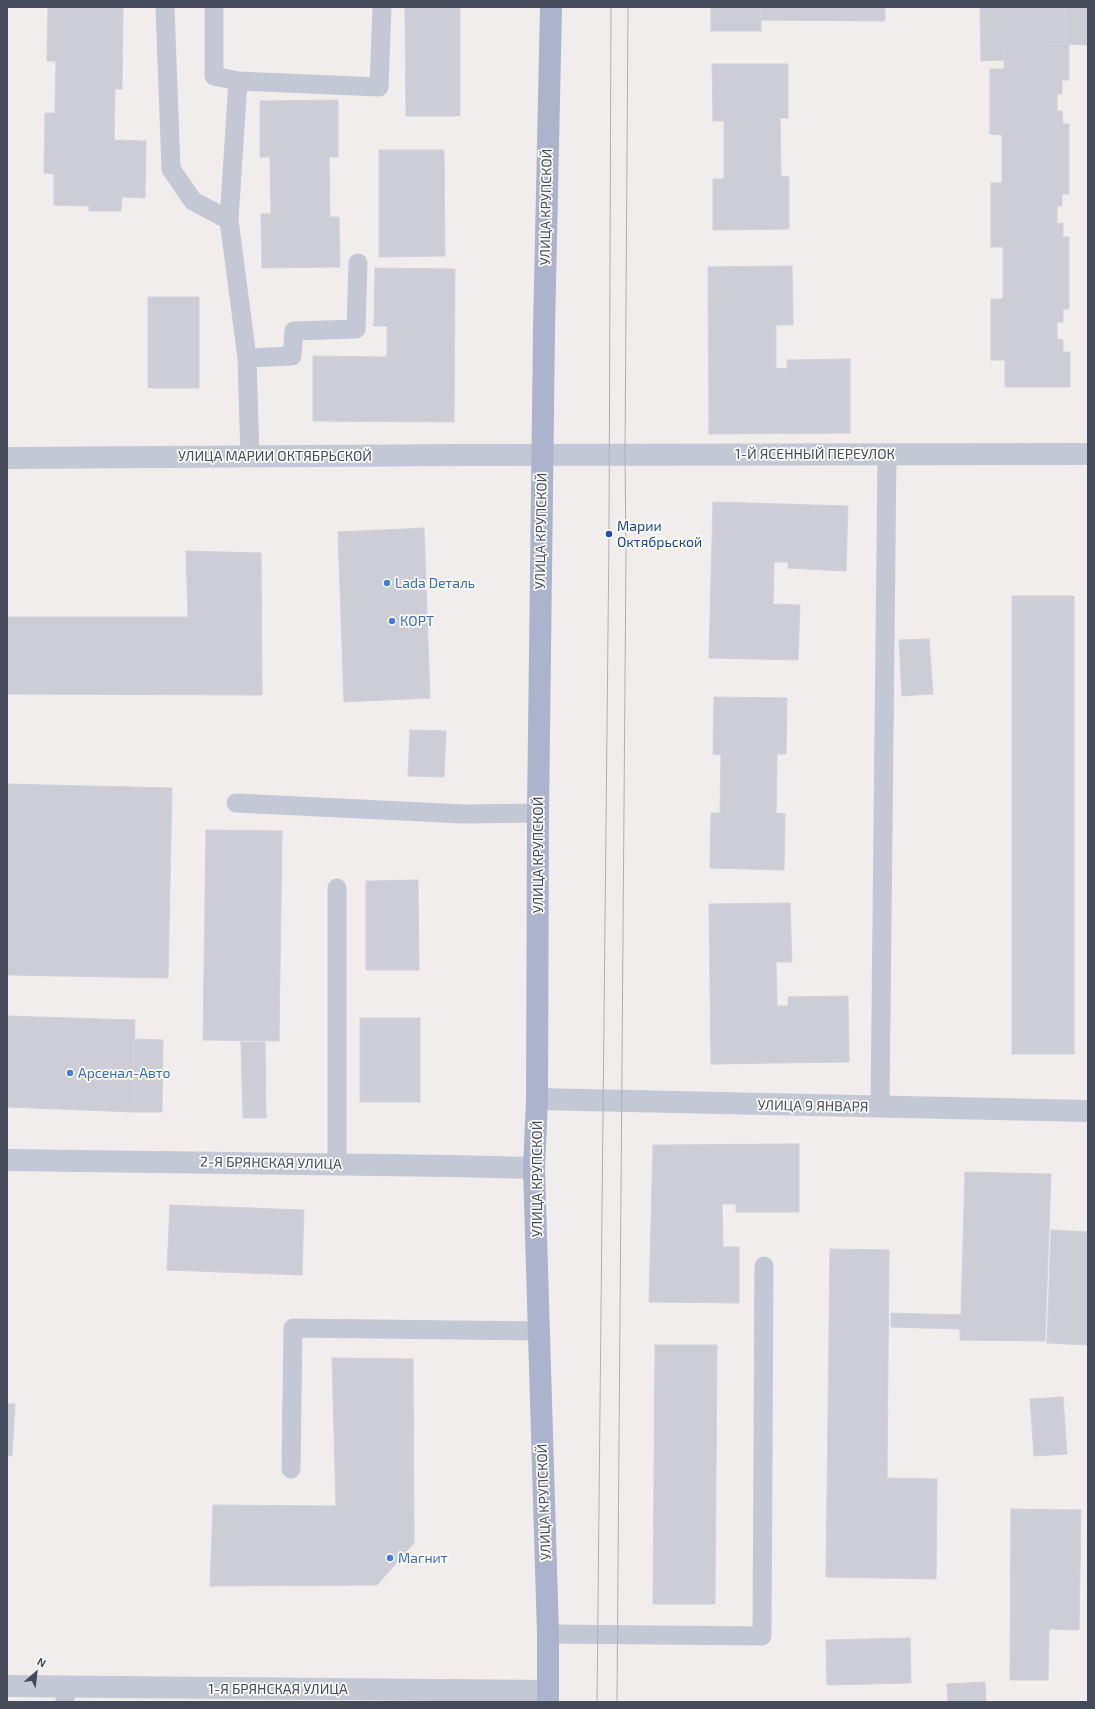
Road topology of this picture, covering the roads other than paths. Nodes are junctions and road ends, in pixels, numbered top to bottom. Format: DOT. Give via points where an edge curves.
graph roads {
  1 [pos="165,7"];
  2 [pos="214,7"];
  3 [pos="382,7"];
  4 [pos="550,7"];
  5 [pos="238,81"];
  6 [pos="230,220"];
  7 [pos="358,263"];
  8 [pos="247,358"];
  9 [pos="887,454"];
  10 [pos="1088,454"];
  11 [pos="542,456"];
  12 [pos="250,457"];
  13 [pos="7,458"];
  14 [pos="236,803"];
  15 [pos="538,813"];
  16 [pos="336,888"];
  17 [pos="537,1099"];
  18 [pos="880,1107"];
  19 [pos="1088,1111"];
  20 [pos="7,1160"];
  21 [pos="338,1164"];
  22 [pos="534,1168"];
  23 [pos="764,1266"];
  24 [pos="539,1331"];
  25 [pos="291,1469"];
  26 [pos="548,1634"];
  27 [pos="7,1686"];
  28 [pos="65,1695"];
  29 [pos="548,1697"];
  1 -- 6 [label="lane" via="171,169 193,201"];
  2 -- 5 [label="lane" via="214,76"];
  3 -- 5 [label="lane" via="379,87"];
  4 -- 11 [label="main road, УЛИЦА КРУПСКОЙ"];
  5 -- 6 [label="lane"];
  6 -- 8 [label="lane"];
  7 -- 8 [label="lane" via="356,329 294,332 292,356"];
  8 -- 12 [label="lane"];
  9 -- 10 [label="street, 1-Й ЯСЕННЫЙ ПЕРЕУЛОК"];
  9 -- 11 [label="street, 1-Й ЯСЕННЫЙ ПЕРЕУЛОК"];
  9 -- 18 [label="lane"];
  11 -- 12 [label="street, УЛИЦА МАРИИ ОКТЯБРЬСКОЙ"];
  11 -- 15 [label="main road, УЛИЦА КРУПСКОЙ"];
  12 -- 13 [label="street, УЛИЦА МАРИИ ОКТЯБРЬСКОЙ"];
  14 -- 15 [label="lane" via="464,814"];
  15 -- 17 [label="main road, УЛИЦА КРУПСКОЙ"];
  16 -- 21 [label="lane"];
  17 -- 18 [label="street, УЛИЦА 9 ЯНВАРЯ"];
  17 -- 22 [label="main road, УЛИЦА КРУПСКОЙ"];
  18 -- 19 [label="street, УЛИЦА 9 ЯНВАРЯ"];
  20 -- 21 [label="street, 2-Я БРЯНСКАЯ УЛИЦА"];
  21 -- 22 [label="street, 2-Я БРЯНСКАЯ УЛИЦА"];
  22 -- 24 [label="main road, УЛИЦА КРУПСКОЙ"];
  23 -- 26 [label="lane" via="762,1636"];
  24 -- 25 [label="lane" via="293,1328"];
  24 -- 26 [label="main road, УЛИЦА КРУПСКОЙ"];
  26 -- 29 [label="main road, УЛИЦА КРУПСКОЙ"];
  27 -- 28 [label="street, 1-Я БРЯНСКАЯ УЛИЦА"];
  28 -- 29 [label="street, 1-Я БРЯНСКАЯ УЛИЦА"];
}
